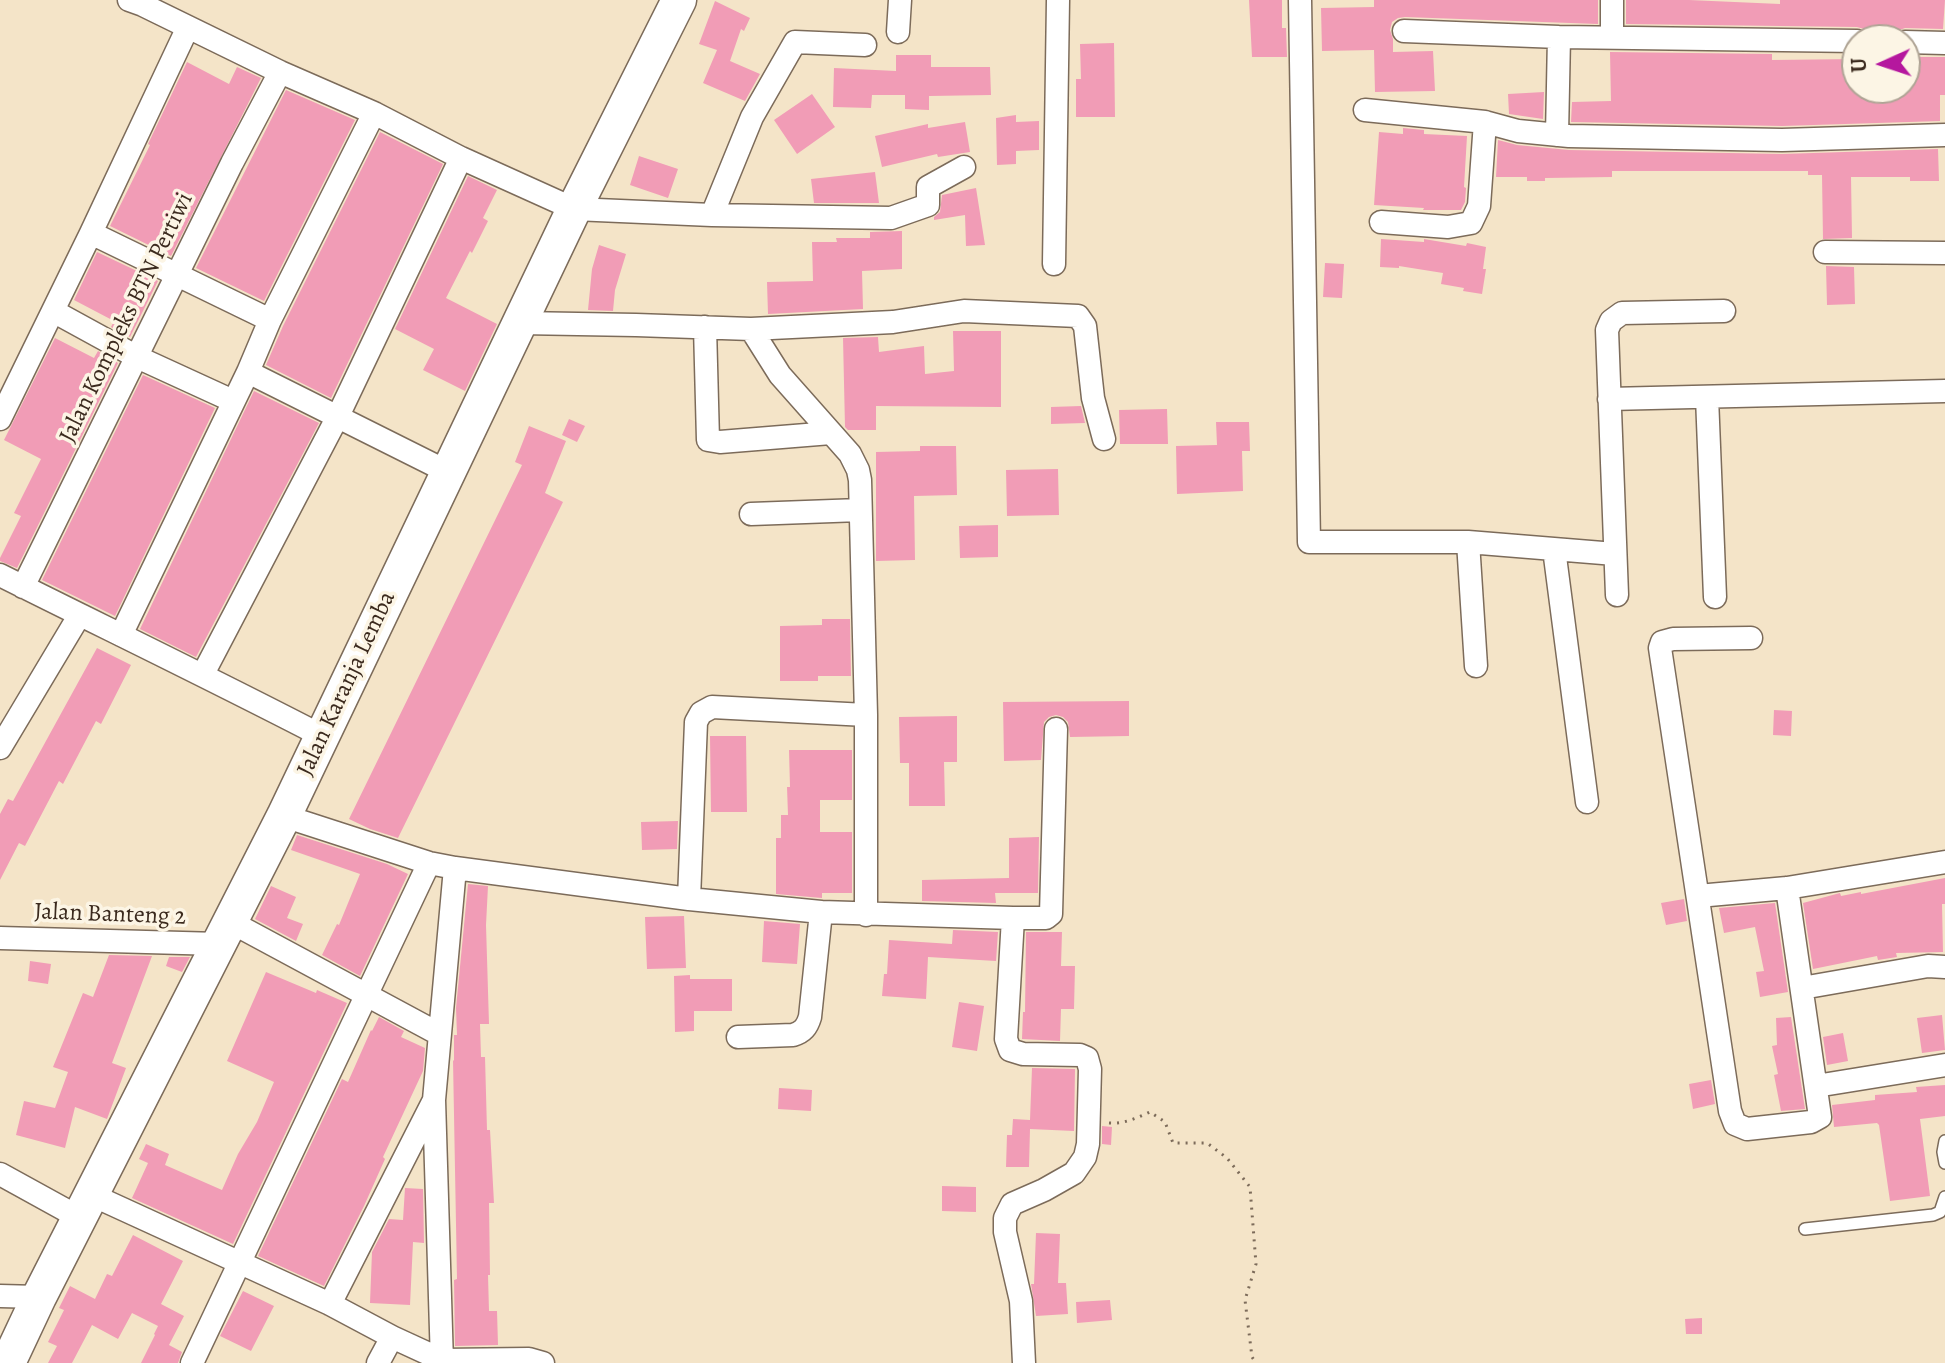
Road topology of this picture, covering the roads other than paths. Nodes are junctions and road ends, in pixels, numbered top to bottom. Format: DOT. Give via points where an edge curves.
graph roads {
  1 [pos="129,0"];
  2 [pos="900,0"];
  3 [pos="1058,0"];
  4 [pos="1300,0"];
  5 [pos="1612,0"];
  6 [pos="668,6"];
  7 [pos="188,27"];
  8 [pos="1404,31"];
  9 [pos="898,32"];
  10 [pos="1559,37"];
  11 [pos="1612,37"];
  12 [pos="1841,41"];
  13 [pos="1921,42"];
  14 [pos="1945,43"];
  15 [pos="865,45"];
  16 [pos="280,72"];
  17 [pos="1365,110"];
  18 [pos="374,113"];
  19 [pos="1485,122"];
  20 [pos="1557,135"];
  21 [pos="1945,135"];
  22 [pos="461,158"];
  23 [pos="964,167"];
  24 [pos="574,209"];
  25 [pos="712,215"];
  26 [pos="1381,222"];
  27 [pos="91,233"];
  28 [pos="1825,252"];
  29 [pos="1945,253"];
  30 [pos="1054,264"];
  31 [pos="178,276"];
  32 [pos="53,311"];
  33 [pos="1724,311"];
  34 [pos="270,320"];
  35 [pos="520,323"];
  36 [pos="705,327"];
  37 [pos="751,329"];
  38 [pos="137,357"];
  39 [pos="248,372"];
  40 [pos="1945,391"];
  41 [pos="1707,397"];
  42 [pos="1609,399"];
  43 [pos="233,401"];
  44 [pos="338,416"];
  45 [pos="0,419"];
  46 [pos="831,433"];
  47 [pos="1104,439"];
  48 [pos="448,472"];
  49 [pos="860,510"];
  50 [pos="751,514"];
  51 [pos="1468,542"];
  52 [pos="1554,549"];
  53 [pos="1615,554"];
  54 [pos="0,575"];
  55 [pos="23,587"];
  56 [pos="1617,595"];
  57 [pos="1715,597"];
  58 [pos="79,616"];
  59 [pos="121,635"];
  60 [pos="1751,638"];
  61 [pos="1476,666"];
  62 [pos="203,674"];
  63 [pos="866,715"];
  64 [pos="1056,729"];
  65 [pos="322,736"];
  66 [pos="0,748"];
  67 [pos="1587,802"];
  68 [pos="284,816"];
  69 [pos="1945,862"];
  70 [pos="429,863"];
  71 [pos="455,868"];
  72 [pos="1787,888"];
  73 [pos="1698,896"];
  74 [pos="689,899"];
  75 [pos="821,912"];
  76 [pos="866,915"];
  77 [pos="1013,918"];
  78 [pos="224,933"];
  79 [pos="0,938"];
  80 [pos="1945,967"];
  81 [pos="1802,988"];
  82 [pos="366,995"];
  83 [pos="439,1034"];
  84 [pos="738,1037"];
  85 [pos="1945,1065"];
  86 [pos="1816,1086"];
  87 [pos="434,1100"];
  88 [pos="1945,1141"];
  89 [pos="1945,1163"];
  90 [pos="0,1174"];
  91 [pos="1945,1197"];
  92 [pos="86,1206"];
  93 [pos="1805,1229"];
  94 [pos="238,1263"];
  95 [pos="0,1296"];
  96 [pos="39,1297"];
  97 [pos="330,1304"];
  98 [pos="392,1337"];
  99 [pos="442,1361"];
  100 [pos="8,1363"];
  101 [pos="192,1363"];
  102 [pos="378,1363"];
  103 [pos="543,1363"];
  104 [pos="1024,1363"];
  1 -- 7 [label="street"];
  2 -- 9 [label="street"];
  3 -- 30 [label="street"];
  4 -- 51 [label="street" via="1309,542"];
  5 -- 11 [label="street"];
  6 -- 24 [label="main road, Jalan Karanja Lemba"];
  7 -- 16 [label="street"];
  7 -- 27 [label="street"];
  8 -- 10 [label="street"];
  10 -- 11 [label="street"];
  10 -- 20 [label="street"];
  11 -- 12 [label="street"];
  13 -- 14 [label="street"];
  15 -- 25 [label="street" via="795,42 752,117"];
  16 -- 18 [label="street"];
  16 -- 31 [label="street, Jalan Kompleks BTN Pertiwi"];
  17 -- 19 [label="street"];
  18 -- 22 [label="street"];
  18 -- 34 [label="street"];
  19 -- 20 [label="street"];
  19 -- 26 [label="street" via="1479,206 1471,223 1448,227"];
  20 -- 21 [label="street" via="1782,140"];
  22 -- 24 [label="street"];
  22 -- 44 [label="street"];
  23 -- 25 [label="street" via="928,187 928,205 891,218"];
  24 -- 25 [label="street"];
  24 -- 35 [label="main road, Jalan Karanja Lemba"];
  27 -- 31 [label="street"];
  27 -- 32 [label="street"];
  28 -- 29 [label="street"];
  31 -- 34 [label="street"];
  31 -- 38 [label="street, Jalan Kompleks BTN Pertiwi"];
  32 -- 38 [label="street"];
  32 -- 45 [label="street"];
  33 -- 42 [label="street" via="1616,316 1607,330"];
  34 -- 39 [label="street"];
  35 -- 36 [label="street"];
  35 -- 48 [label="main road, Jalan Karanja Lemba"];
  36 -- 37 [label="street"];
  36 -- 46 [label="street" via="708,440"];
  37 -- 46 [label="street" via="780,375"];
  37 -- 47 [label="street" via="893,322 964,311 1078,316 1085,326 1093,398"];
  38 -- 43 [label="street"];
  38 -- 55 [label="street, Jalan Kompleks BTN Pertiwi"];
  39 -- 43 [label="street"];
  39 -- 44 [label="street"];
  40 -- 41 [label="street"];
  41 -- 42 [label="street"];
  41 -- 57 [label="street"];
  42 -- 53 [label="street"];
  43 -- 59 [label="street"];
  44 -- 48 [label="street"];
  44 -- 62 [label="street"];
  46 -- 49 [label="street" via="858,470"];
  48 -- 65 [label="main road, Jalan Karanja Lemba"];
  49 -- 50 [label="street"];
  49 -- 63 [label="street"];
  51 -- 52 [label="street"];
  51 -- 61 [label="street"];
  52 -- 53 [label="street"];
  52 -- 67 [label="street"];
  53 -- 56 [label="street"];
  54 -- 55 [label="street"];
  55 -- 58 [label="street"];
  58 -- 59 [label="street"];
  58 -- 66 [label="street"];
  59 -- 62 [label="street"];
  60 -- 73 [label="street" via="1673,639 1661,644"];
  62 -- 65 [label="street"];
  63 -- 74 [label="street" via="712,707 701,713 696,722"];
  63 -- 76 [label="street"];
  64 -- 77 [label="street" via="1051,914"];
  65 -- 68 [label="main road, Jalan Karanja Lemba"];
  68 -- 70 [label="street"];
  68 -- 78 [label="main road, Jalan Karanja Lemba"];
  69 -- 72 [label="street"];
  70 -- 71 [label="street"];
  70 -- 82 [label="street"];
  71 -- 74 [label="street"];
  71 -- 83 [label="street"];
  72 -- 73 [label="street"];
  72 -- 81 [label="street"];
  73 -- 86 [label="street" via="1735,1124 1747,1129 1816,1121"];
  74 -- 75 [label="street"];
  75 -- 76 [label="street"];
  75 -- 84 [label="street" via="807,1026 793,1035"];
  76 -- 77 [label="street"];
  77 -- 104 [label="street" via="1006,1039 1010,1050 1074,1054 1087,1058 1090,1069 1085,1157 1074,1173 1012,1204 1005,1218 1021,1301"];
  78 -- 79 [label="street, Jalan Banteng 2"];
  78 -- 82 [label="street"];
  78 -- 92 [label="main road, Jalan Karanja Lemba"];
  80 -- 81 [label="street"];
  81 -- 86 [label="street"];
  82 -- 83 [label="street"];
  82 -- 94 [label="street"];
  83 -- 87 [label="street"];
  85 -- 86 [label="street"];
  87 -- 97 [label="street"];
  87 -- 99 [label="street"];
  88 -- 89 [label="lane"];
  90 -- 92 [label="street"];
  91 -- 93 [label="lane" via="1940,1212 1933,1215"];
  92 -- 94 [label="street"];
  92 -- 96 [label="main road, Jalan Karanja Lemba"];
  94 -- 97 [label="street"];
  94 -- 101 [label="street"];
  95 -- 96 [label="street"];
  96 -- 100 [label="main road, Jalan Karanja Lemba"];
  97 -- 98 [label="street"];
  98 -- 99 [label="street"];
  98 -- 102 [label="street"];
  99 -- 103 [label="street"];
}
